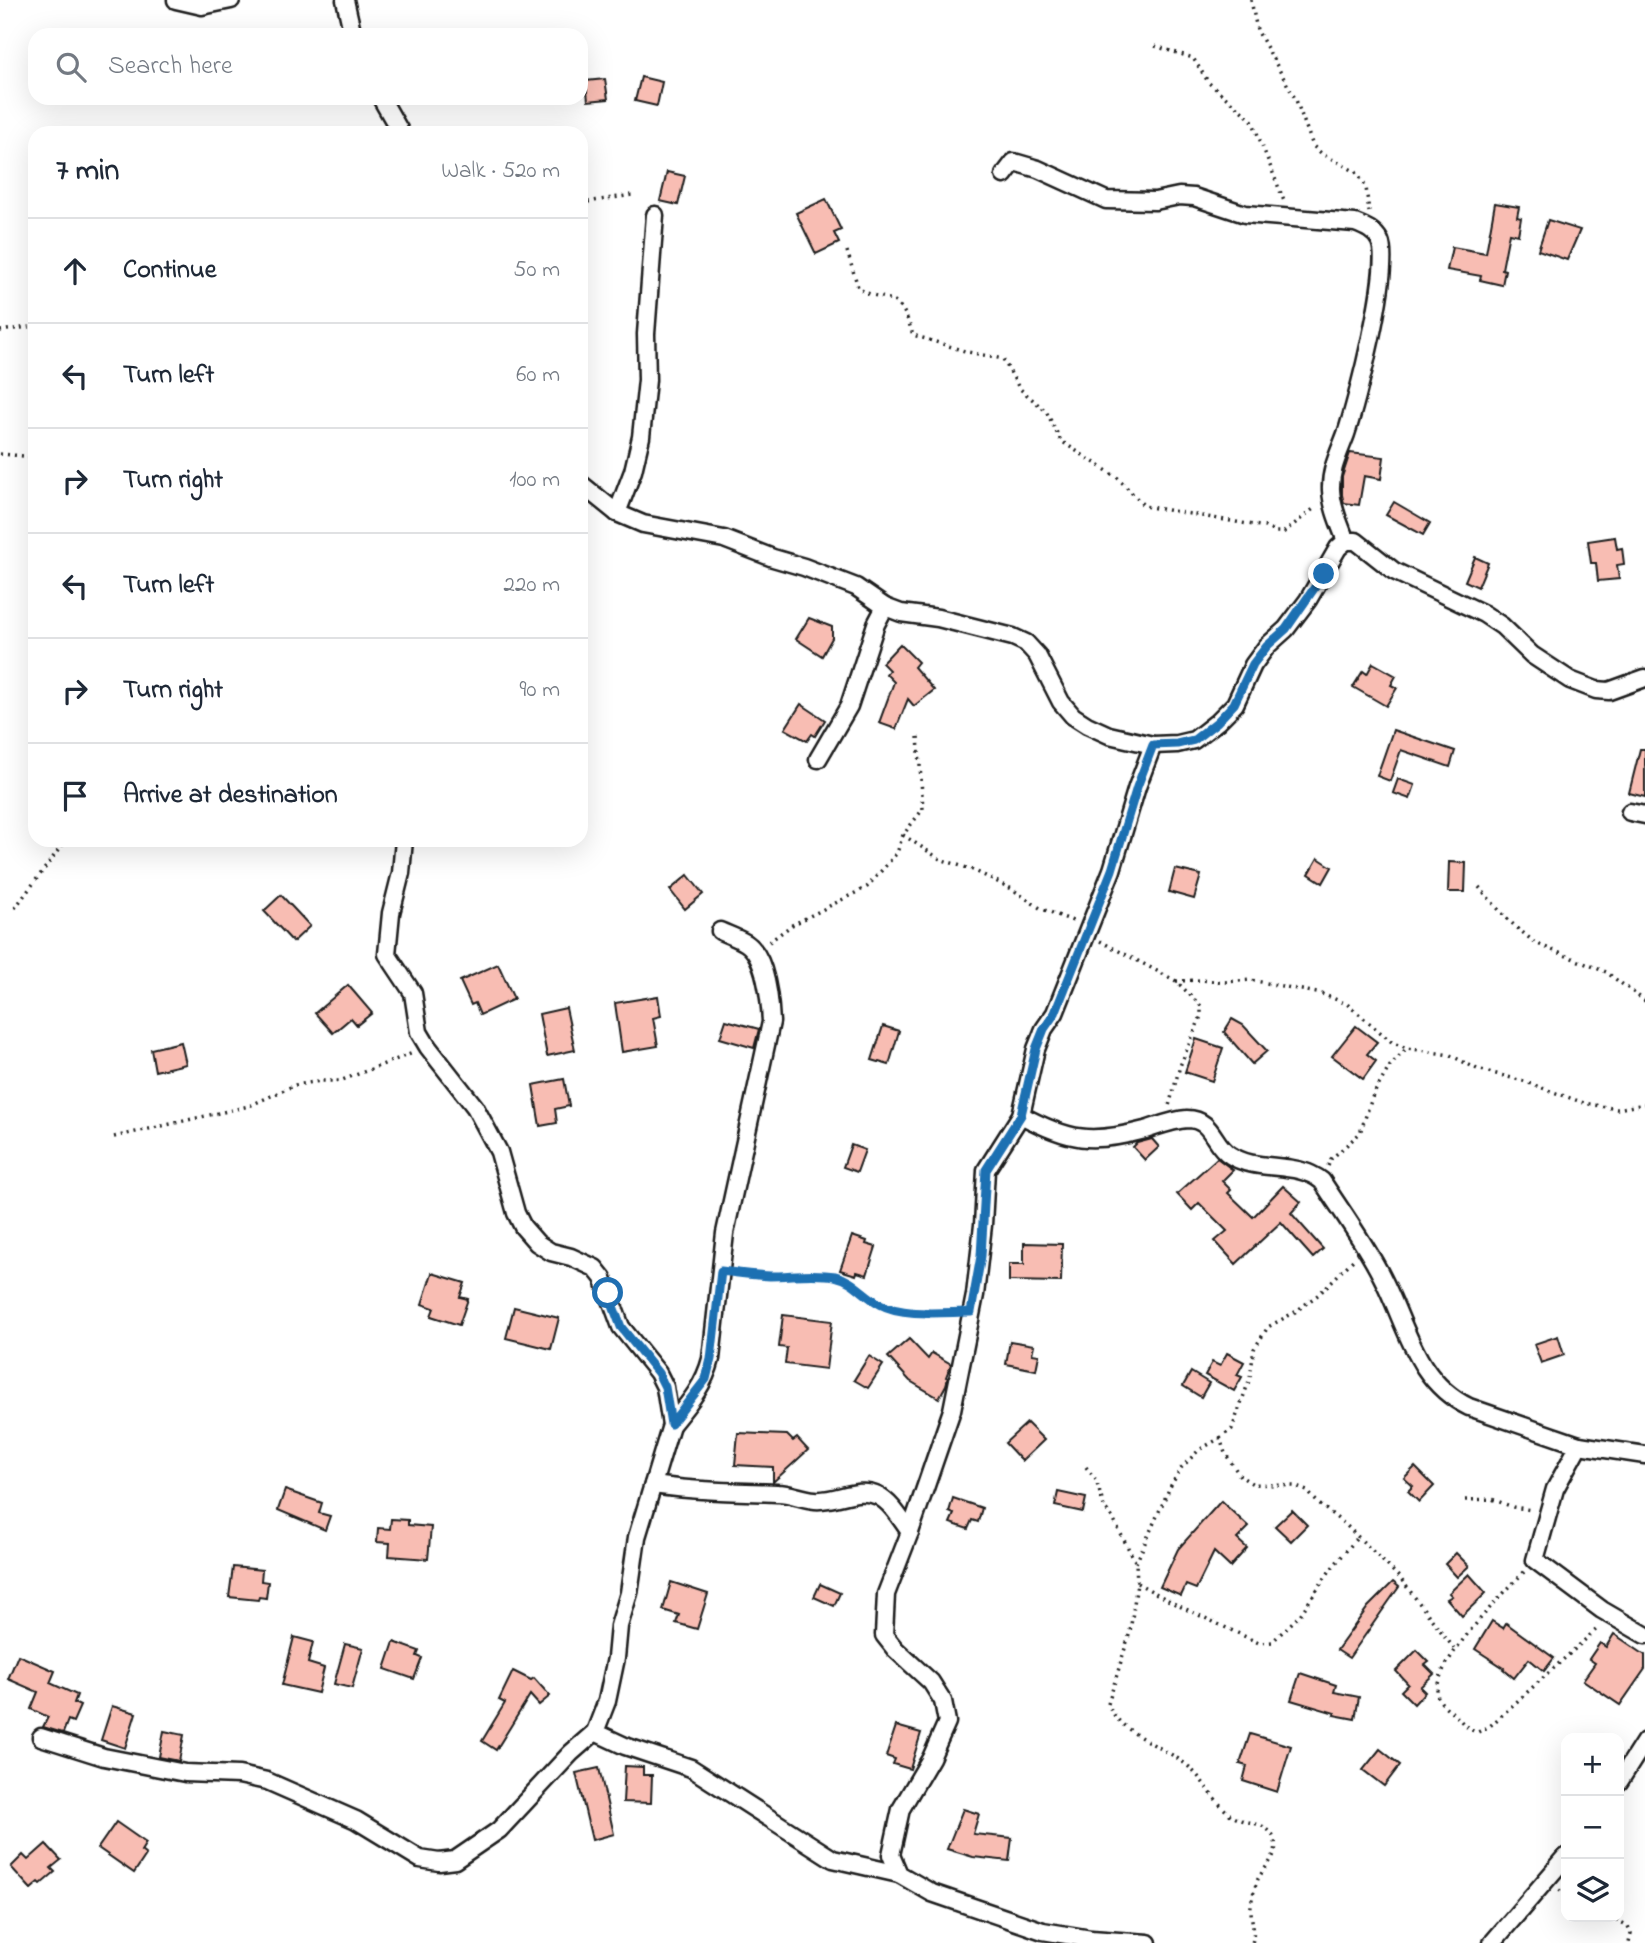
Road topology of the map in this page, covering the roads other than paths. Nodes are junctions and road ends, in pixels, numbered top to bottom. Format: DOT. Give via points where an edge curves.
graph roads {
  1 [pos="176,0"];
  2 [pos="231,0"];
  3 [pos="345,0"];
  4 [pos="352,28"];
  5 [pos="385,105"];
  6 [pos="397,126"];
  7 [pos="1004,175"];
  8 [pos="655,215"];
  9 [pos="588,490"];
  10 [pos="617,513"];
  11 [pos="1346,541"];
  12 [pos="885,607"];
  13 [pos="1645,678"];
  14 [pos="1153,745"];
  15 [pos="818,759"];
  16 [pos="403,847"];
  17 [pos="720,931"];
  18 [pos="1021,1115"];
  19 [pos="671,1424"];
  20 [pos="1579,1445"];
  21 [pos="1645,1455"];
  22 [pos="653,1485"];
  23 [pos="911,1532"];
  24 [pos="1645,1635"];
  25 [pos="595,1732"];
  26 [pos="41,1737"];
  27 [pos="1645,1741"];
  28 [pos="1624,1774"];
  29 [pos="1564,1859"];
  30 [pos="899,1874"];
  31 [pos="1148,1943"];
  32 [pos="1492,1943"];
  1 -- 2 [label="street" via="202,6"];
  3 -- 4 [label="street"];
  5 -- 6 [label="street"];
  7 -- 11 [label="street" via="1014,162 1106,200 1194,197 1245,214 1369,228 1382,247 1380,287 1365,366 1334,461 1331,489"];
  8 -- 10 [label="street" via="641,437"];
  9 -- 10 [label="street"];
  10 -- 12 [label="street" via="643,524 724,539 804,567 856,587"];
  11 -- 13 [label="street" via="1356,541 1394,571 1484,614 1570,680 1596,691 1609,691"];
  11 -- 14 [label="street" via="1300,610 1253,664 1234,704 1217,722 1194,740"];
  12 -- 14 [label="street" via="1013,636 1037,655 1073,716 1110,735"];
  12 -- 15 [label="street" via="849,706"];
  14 -- 18 [label="street" via="1112,870 1036,1049"];
  16 -- 19 [label="street" via="387,954 413,993 419,1032 475,1107 499,1152 523,1227 551,1252 595,1268 603,1278 621,1327 665,1387"];
  17 -- 19 [label="street" via="749,944 760,963 769,990 771,1022 725,1233 711,1359 706,1379"];
  18 -- 20 [label="street" via="1075,1138 1105,1139 1186,1119 1201,1122 1232,1156 1306,1170 1322,1181 1364,1247 1420,1364 1436,1384 1469,1408"];
  18 -- 23 [label="street" via="986,1170 981,1256 952,1410"];
  19 -- 22 [label="street"];
  20 -- 21 [label="street"];
  20 -- 24 [label="street" via="1555,1489 1535,1560"];
  22 -- 23 [label="street" via="781,1493 814,1500 864,1492 889,1504"];
  22 -- 25 [label="street" via="636,1537 607,1701"];
  23 -- 30 [label="street" via="886,1594 884,1635 931,1682 943,1701 947,1722 901,1810 891,1855"];
  25 -- 26 [label="street" via="499,1830 455,1860 439,1862 420,1859 356,1820 267,1781 185,1773 104,1757"];
  25 -- 30 [label="street" via="691,1768 833,1859"];
  27 -- 28 [label="street"];
  29 -- 32 [label="street"];
  30 -- 31 [label="street" via="932,1893 1043,1931"];
}
